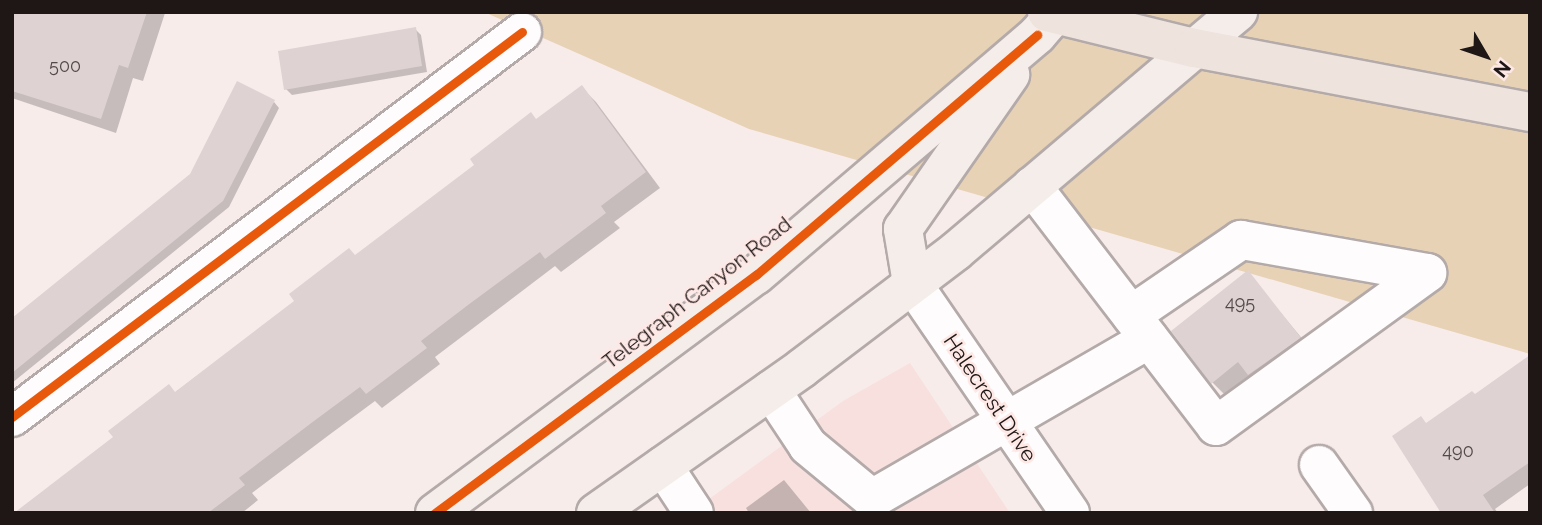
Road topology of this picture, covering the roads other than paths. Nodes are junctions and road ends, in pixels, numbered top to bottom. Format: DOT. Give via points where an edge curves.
graph roads {
  1 [pos="1238,12"];
  2 [pos="1049,19"];
  3 [pos="522,32"];
  4 [pos="1194,48"];
  5 [pos="1530,112"];
  6 [pos="1032,186"];
  7 [pos="912,283"];
  8 [pos="1140,327"];
  9 [pos="771,390"];
  10 [pos="12,417"];
  11 [pos="1004,420"];
  12 [pos="1319,465"];
  13 [pos="663,466"];
  14 [pos="435,513"];
  15 [pos="596,513"];
  16 [pos="694,513"];
  17 [pos="1070,513"];
  18 [pos="1353,513"];
  1 -- 4 [label="main road"];
  2 -- 4 [label="highway"];
  2 -- 7 [label="main road" via="903,229"];
  2 -- 14 [label="main road, Telegraph Canyon Road" via="756,275"];
  3 -- 10 [label="street"];
  4 -- 5 [label="highway"];
  4 -- 6 [label="main road"];
  6 -- 7 [label="main road"];
  6 -- 8 [label="street"];
  7 -- 9 [label="main road"];
  7 -- 11 [label="street, Halecrest Drive"];
  8 -- 8 [label="street" via="1216,426 1427,273 1241,240"];
  8 -- 11 [label="street"];
  9 -- 11 [label="street" via="808,446 872,499 953,455"];
  9 -- 13 [label="main road"];
  11 -- 17 [label="street, Halecrest Drive"];
  12 -- 18 [label="street"];
  13 -- 15 [label="main road"];
  13 -- 16 [label="street"];
}
